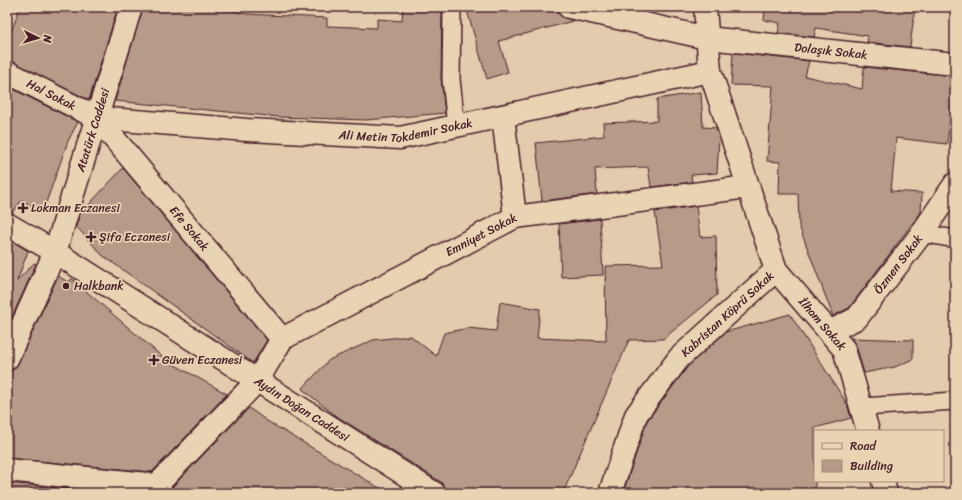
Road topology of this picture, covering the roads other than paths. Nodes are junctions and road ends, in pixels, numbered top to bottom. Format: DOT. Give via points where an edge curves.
graph roads {
  1 [pos="131,7"];
  2 [pos="452,7"];
  3 [pos="569,7"];
  4 [pos="705,7"];
  5 [pos="707,38"];
  6 [pos="955,64"];
  7 [pos="710,71"];
  8 [pos="7,72"];
  9 [pos="503,116"];
  10 [pos="96,118"];
  11 [pos="456,126"];
  12 [pos="955,184"];
  13 [pos="748,187"];
  14 [pos="515,217"];
  15 [pos="7,224"];
  16 [pos="922,233"];
  17 [pos="955,239"];
  18 [pos="55,252"];
  19 [pos="776,270"];
  20 [pos="829,332"];
  21 [pos="282,338"];
  22 [pos="7,359"];
  23 [pos="257,381"];
  24 [pos="955,401"];
  25 [pos="862,407"];
  26 [pos="868,430"];
  27 [pos="7,470"];
  28 [pos="883,482"];
  29 [pos="159,489"];
  30 [pos="434,493"];
  31 [pos="610,493"];
  32 [pos="886,493"];
  1 -- 10 [label="street, Atatürk Caddesi"];
  2 -- 11 [label="lane" via="451,79"];
  3 -- 5 [label="street, Dolaşık Sokak"];
  4 -- 5 [label="street, Kabristan Köprü Sokak"];
  5 -- 6 [label="street, Dolaşık Sokak"];
  5 -- 7 [label="street, Kabristan Köprü Sokak"];
  7 -- 9 [label="street, Ali Metin Tokdemir Sokak"];
  7 -- 13 [label="street, Kabristan Köprü Sokak"];
  8 -- 10 [label="street, Hal Sokak"];
  9 -- 11 [label="street, Ali Metin Tokdemir Sokak"];
  9 -- 14 [label="street"];
  10 -- 11 [label="street, Ali Metin Tokdemir Sokak" via="247,130 400,138"];
  10 -- 18 [label="street, Atatürk Caddesi"];
  10 -- 21 [label="street, Efe Sokak"];
  12 -- 16 [label="street, Özmen Sokak"];
  13 -- 14 [label="street, Emniyet Sokak"];
  13 -- 19 [label="street, Kabristan Köprü Sokak"];
  14 -- 21 [label="street, Emniyet Sokak"];
  15 -- 18 [label="street, Aydın Doğan Caddesi"];
  16 -- 17 [label="lane"];
  16 -- 20 [label="street, Özmen Sokak" via="856,318"];
  18 -- 22 [label="street, Atatürk Caddesi"];
  18 -- 23 [label="street, Aydın Doğan Caddesi"];
  19 -- 20 [label="street, İlham Sokak"];
  19 -- 31 [label="street, Kabristan Köprü Sokak" via="679,358 636,415"];
  20 -- 25 [label="street, İlham Sokak" via="844,349"];
  21 -- 23 [label="street"];
  23 -- 29 [label="street"];
  23 -- 30 [label="street, Aydın Doğan Caddesi"];
  24 -- 25 [label="lane"];
  25 -- 26 [label="street, İlham Sokak"];
  27 -- 29 [label="street"];
  28 -- 32 [label="street"];
}
